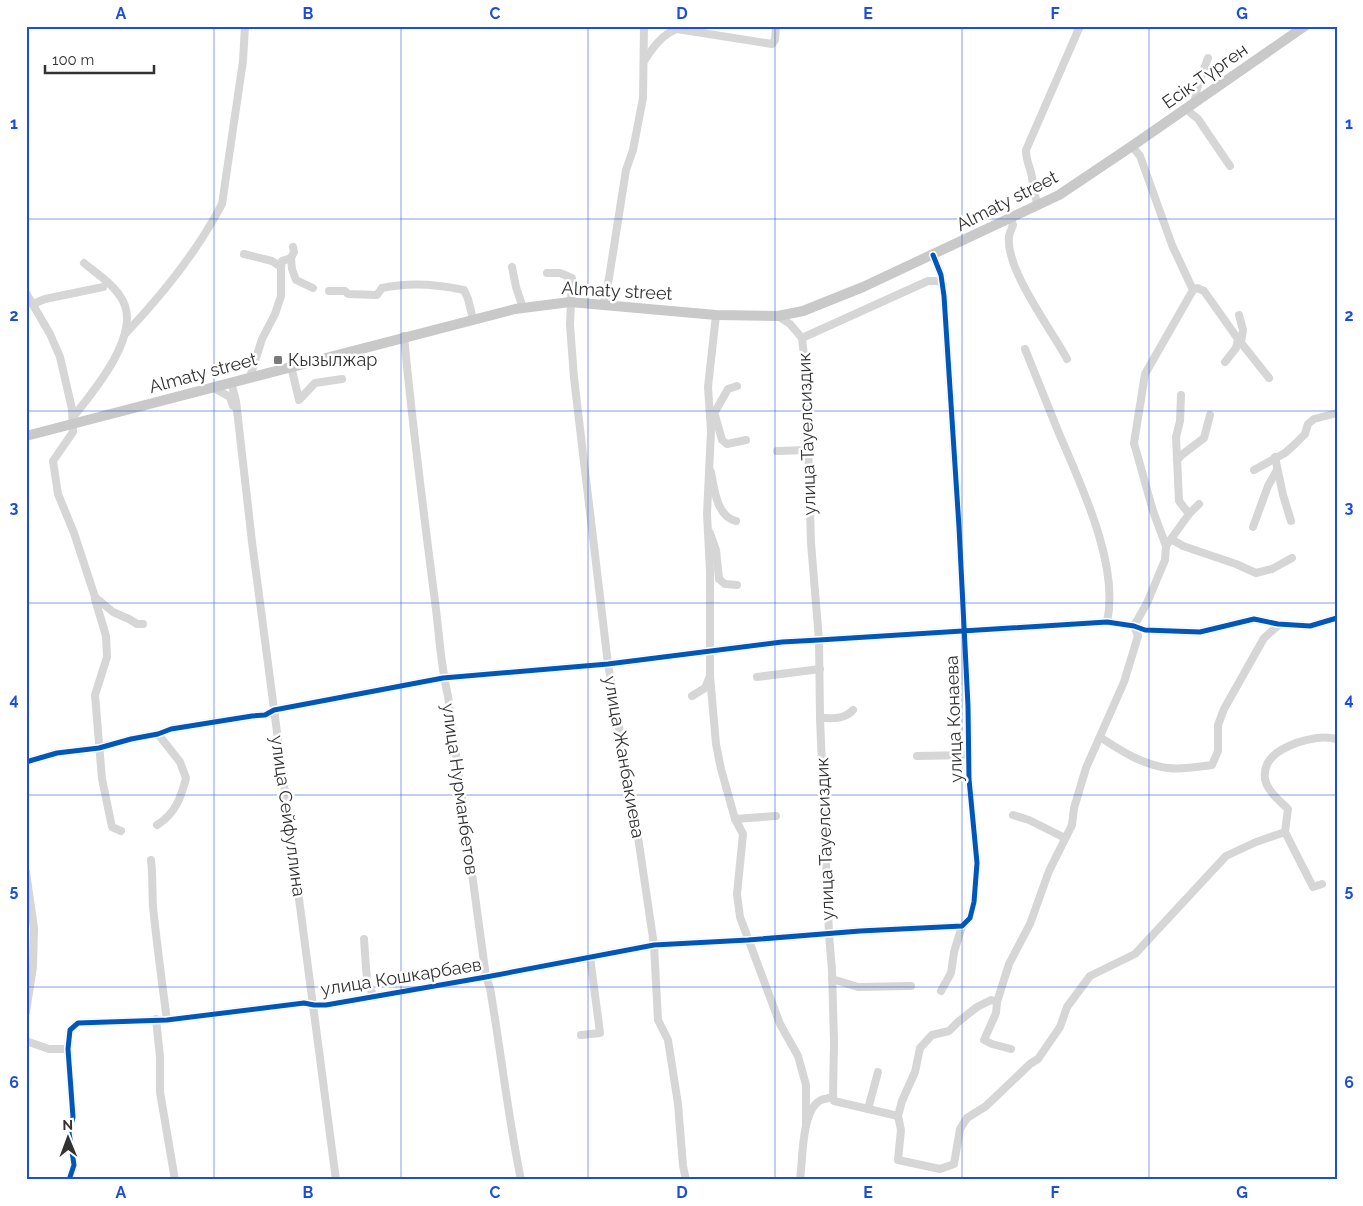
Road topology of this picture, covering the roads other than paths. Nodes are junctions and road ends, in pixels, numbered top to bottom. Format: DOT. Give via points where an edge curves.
graph roads {
  1 [pos="245,26"];
  2 [pos="644,26"];
  3 [pos="776,26"];
  4 [pos="1080,26"];
  5 [pos="1305,26"];
  6 [pos="1208,58"];
  7 [pos="644,61"];
  8 [pos="1190,106"];
  9 [pos="1128,149"];
  10 [pos="1230,166"];
  11 [pos="1038,205"];
  12 [pos="1011,219"];
  13 [pos="293,246"];
  14 [pos="244,254"];
  15 [pos="933,255"];
  16 [pos="291,258"];
  17 [pos="84,263"];
  18 [pos="281,267"];
  19 [pos="512,267"];
  20 [pos="548,272"];
  21 [pos="943,285"];
  22 [pos="103,287"];
  23 [pos="313,288"];
  24 [pos="1193,290"];
  25 [pos="329,291"];
  26 [pos="26,293"];
  27 [pos="570,302"];
  28 [pos="33,304"];
  29 [pos="602,304"];
  30 [pos="523,308"];
  31 [pos="716,315"];
  32 [pos="1240,315"];
  33 [pos="778,316"];
  34 [pos="473,319"];
  35 [pos="126,333"];
  36 [pos="404,336"];
  37 [pos="802,338"];
  38 [pos="1239,341"];
  39 [pos="1025,349"];
  40 [pos="1068,359"];
  41 [pos="1225,362"];
  42 [pos="291,366"];
  43 [pos="250,377"];
  44 [pos="1269,378"];
  45 [pos="342,379"];
  46 [pos="231,382"];
  47 [pos="736,386"];
  48 [pos="214,388"];
  49 [pos="1180,395"];
  50 [pos="1337,413"];
  51 [pos="711,414"];
  52 [pos="1210,415"];
  53 [pos="73,420"];
  54 [pos="238,422"];
  55 [pos="26,436"];
  56 [pos="746,440"];
  57 [pos="808,450"];
  58 [pos="776,451"];
  59 [pos="1275,458"];
  60 [pos="710,460"];
  61 [pos="1177,460"];
  62 [pos="1254,470"];
  63 [pos="1277,470"];
  64 [pos="1199,504"];
  65 [pos="1189,514"];
  66 [pos="736,521"];
  67 [pos="1291,522"];
  68 [pos="708,527"];
  69 [pos="1253,527"];
  70 [pos="1169,543"];
  71 [pos="1292,558"];
  72 [pos="737,585"];
  73 [pos="95,597"];
  74 [pos="1337,618"];
  75 [pos="1107,622"];
  76 [pos="143,624"];
  77 [pos="1280,624"];
  78 [pos="1134,626"];
  79 [pos="964,631"];
  80 [pos="819,640"];
  81 [pos="711,651"];
  82 [pos="608,664"];
  83 [pos="820,669"];
  84 [pos="710,676"];
  85 [pos="757,677"];
  86 [pos="443,678"];
  87 [pos="692,696"];
  88 [pos="274,710"];
  89 [pos="853,710"];
  90 [pos="820,718"];
  91 [pos="158,734"];
  92 [pos="1100,737"];
  93 [pos="1337,739"];
  94 [pos="99,748"];
  95 [pos="968,755"];
  96 [pos="917,756"];
  97 [pos="26,762"];
  98 [pos="1013,815"];
  99 [pos="776,816"];
  100 [pos="735,818"];
  101 [pos="157,825"];
  102 [pos="121,831"];
  103 [pos="1285,832"];
  104 [pos="1065,838"];
  105 [pos="150,860"];
  106 [pos="26,872"];
  107 [pos="1322,884"];
  108 [pos="962,926"];
  109 [pos="829,934"];
  110 [pos="364,939"];
  111 [pos="748,940"];
  112 [pos="654,945"];
  113 [pos="590,957"];
  114 [pos="486,977"];
  115 [pos="832,979"];
  116 [pos="911,986"];
  117 [pos="941,991"];
  118 [pos="374,997"];
  119 [pos="997,1002"];
  120 [pos="314,1005"];
  121 [pos="26,1012"];
  122 [pos="156,1019"];
  123 [pos="167,1020"];
  124 [pos="581,1034"];
  125 [pos="26,1041"];
  126 [pos="68,1049"];
  127 [pos="1011,1049"];
  128 [pos="878,1072"];
  129 [pos="806,1089"];
  130 [pos="832,1097"];
  131 [pos="821,1100"];
  132 [pos="868,1109"];
  133 [pos="898,1116"];
  134 [pos="806,1124"];
  135 [pos="70,1180"];
  136 [pos="175,1180"];
  137 [pos="336,1180"];
  138 [pos="521,1180"];
  139 [pos="686,1180"];
  140 [pos="800,1180"];
  1 -- 35 [label="street" via="243,61 222,204 194,252"];
  2 -- 7 [label="street"];
  3 -- 7 [label="street" via="772,44 677,29 661,38"];
  4 -- 11 [label="street" via="1026,150 1026,162"];
  5 -- 8 [label="main road, Есік-Түрген"];
  6 -- 8 [label="street"];
  7 -- 29 [label="street" via="643,98 626,170"];
  8 -- 9 [label="main road, Есік-Түрген"];
  8 -- 10 [label="street"];
  9 -- 11 [label="main road, Almaty street" via="1059,195"];
  9 -- 24 [label="street" via="1140,156 1172,245"];
  11 -- 12 [label="main road, Almaty street"];
  12 -- 15 [label="main road, Almaty street"];
  12 -- 40 [label="street" via="1010,246 1025,290"];
  13 -- 16 [label="street"];
  14 -- 18 [label="street" via="272,261"];
  15 -- 21 [label="street, улица Конаева"];
  15 -- 33 [label="main road, Almaty street" via="834,300 803,312"];
  16 -- 18 [label="street" via="282,261"];
  16 -- 23 [label="street" via="296,280"];
  17 -- 35 [label="street" via="115,289 123,301 128,314"];
  18 -- 43 [label="street" via="280,296 275,314 262,339"];
  19 -- 30 [label="street"];
  20 -- 27 [label="street, улица Жанбакиева" via="572,278"];
  21 -- 37 [label="street" via="938,281 928,281"];
  21 -- 79 [label="street, улица Конаева"];
  22 -- 28 [label="street"];
  24 -- 38 [label="street" via="1204,291"];
  24 -- 70 [label="street" via="1145,374 1134,443 1153,511"];
  25 -- 34 [label="street" via="377,295 382,288 397,284 445,286 464,290"];
  26 -- 28 [label="street"];
  27 -- 29 [label="main road, Almaty street"];
  27 -- 30 [label="main road, Almaty street"];
  27 -- 82 [label="street, улица Жанбакиева" via="574,378"];
  28 -- 53 [label="street" via="60,357"];
  29 -- 31 [label="main road, Almaty street"];
  30 -- 34 [label="main road, Almaty street"];
  31 -- 33 [label="main road, Almaty street"];
  31 -- 51 [label="street" via="708,387"];
  32 -- 38 [label="street" via="1243,330"];
  33 -- 37 [label="street, улица Тауелсиздик"];
  34 -- 36 [label="main road, Almaty street"];
  35 -- 53 [label="street" via="109,368"];
  36 -- 42 [label="main road, Almaty street"];
  36 -- 86 [label="street, улица Нурманбетов"];
  37 -- 57 [label="street, улица Тауелсиздик"];
  38 -- 41 [label="street"];
  38 -- 44 [label="street"];
  39 -- 75 [label="street" via="1099,531 1107,570 1110,610"];
  42 -- 43 [label="main road, Almaty street"];
  42 -- 45 [label="street" via="299,400 315,383"];
  43 -- 46 [label="main road, Almaty street"];
  46 -- 48 [label="main road, Almaty street"];
  46 -- 54 [label="street, улица Сейфуллина"];
  47 -- 51 [label="street" via="728,389"];
  48 -- 53 [label="main road, Almaty street"];
  48 -- 54 [label="street, улица Сейфуллина" via="230,398"];
  49 -- 61 [label="street"];
  50 -- 59 [label="street" via="1314,419 1308,424 1305,434"];
  51 -- 56 [label="street" via="722,440 727,444"];
  51 -- 60 [label="street"];
  52 -- 61 [label="street" via="1204,438"];
  53 -- 55 [label="main road, Almaty street"];
  53 -- 73 [label="street" via="73,432 53,461 58,494"];
  54 -- 88 [label="street, улица Сейфуллина"];
  57 -- 58 [label="street"];
  57 -- 80 [label="street, улица Тауелсиздик"];
  59 -- 62 [label="street"];
  59 -- 63 [label="street"];
  60 -- 66 [label="street" via="723,514"];
  60 -- 68 [label="street"];
  61 -- 65 [label="street" via="1179,501"];
  63 -- 67 [label="street"];
  63 -- 69 [label="street"];
  64 -- 65 [label="street"];
  65 -- 70 [label="street"];
  68 -- 72 [label="street" via="716,550 719,579 725,584"];
  68 -- 81 [label="street"];
  70 -- 71 [label="street" via="1256,573"];
  70 -- 78 [label="street" via="1147,603"];
  73 -- 76 [label="street" via="113,612"];
  73 -- 94 [label="street" via="106,636 107,657 95,695"];
  74 -- 77 [label="street" via="1310,626"];
  75 -- 78 [label="street"];
  75 -- 79 [label="street"];
  77 -- 78 [label="street" via="1254,619 1200,632 1145,630"];
  77 -- 92 [label="street" via="1264,638 1224,709 1218,725 1218,751 1212,765 1159,766 1135,758"];
  78 -- 92 [label="street" via="1138,636 1124,682"];
  79 -- 80 [label="street"];
  79 -- 95 [label="street, улица Конаева"];
  80 -- 81 [label="street"];
  80 -- 83 [label="street, улица Тауелсиздик"];
  81 -- 82 [label="street"];
  81 -- 84 [label="street"];
  82 -- 86 [label="street"];
  82 -- 112 [label="street, улица Жанбакиева"];
  83 -- 85 [label="street"];
  83 -- 90 [label="street, улица Тауелсиздик"];
  84 -- 87 [label="street" via="705,688"];
  84 -- 100 [label="street" via="716,744"];
  86 -- 88 [label="street"];
  86 -- 114 [label="street, улица Нурманбетов"];
  88 -- 91 [label="street" via="265,715 171,729"];
  88 -- 120 [label="street, улица Сейфуллина"];
  89 -- 90 [label="street" via="848,716"];
  90 -- 109 [label="street, улица Тауелсиздик"];
  91 -- 94 [label="street" via="130,738"];
  91 -- 101 [label="street" via="180,762 186,778 168,818"];
  92 -- 104 [label="street" via="1086,768 1072,825"];
  93 -- 103 [label="street" via="1319,737 1300,742 1270,758 1265,780 1271,792 1288,809"];
  94 -- 97 [label="street" via="57,753"];
  94 -- 102 [label="street" via="112,827"];
  95 -- 96 [label="street"];
  95 -- 108 [label="street, улица Конаева" via="977,863 974,902 970,918"];
  98 -- 104 [label="street"];
  99 -- 100 [label="street"];
  100 -- 111 [label="street" via="742,834 737,894"];
  103 -- 107 [label="street" via="1313,888"];
  103 -- 133 [label="street" via="1226,856 1135,954 1090,976 1038,1059 968,1118 960,1129 954,1164 940,1169 898,1160 902,1130"];
  104 -- 119 [label="street" via="1030,924 1009,964"];
  105 -- 123 [label="street"];
  106 -- 121 [label="street" via="34,928"];
  108 -- 109 [label="street"];
  108 -- 117 [label="street, улица Конаева" via="951,973"];
  109 -- 111 [label="street, улица Кошкарбаев"];
  109 -- 115 [label="street, улица Тауелсиздик"];
  110 -- 118 [label="street" via="367,982"];
  111 -- 112 [label="street, улица Кошкарбаев"];
  111 -- 129 [label="street" via="780,1024 798,1056"];
  112 -- 113 [label="street, улица Кошкарбаев"];
  112 -- 139 [label="street, улица Жанбакиева" via="658,1020 668,1040"];
  113 -- 114 [label="street, улица Кошкарбаев"];
  113 -- 124 [label="street" via="600,1034"];
  114 -- 118 [label="street, улица Кошкарбаев"];
  114 -- 138 [label="street, улица Нурманбетов"];
  115 -- 116 [label="street" via="858,987"];
  115 -- 130 [label="street, улица Тауелсиздик"];
  118 -- 120 [label="street, улица Кошкарбаев"];
  119 -- 127 [label="street" via="996,1013 984,1040"];
  119 -- 133 [label="street" via="991,1000 977,1007 949,1031 932,1035 920,1048 915,1072"];
  120 -- 123 [label="street, улица Кошкарбаев" via="304,1003"];
  120 -- 137 [label="street, улица Сейфуллина"];
  122 -- 123 [label="street, улица Кошкарбаев"];
  122 -- 126 [label="street, улица Кошкарбаев" via="78,1023 70,1030"];
  122 -- 136 [label="street" via="160,1092"];
  125 -- 126 [label="street" via="49,1049"];
  126 -- 135 [label="street, улица Кошкарбаев" via="74,1165"];
  128 -- 132 [label="street"];
  129 -- 131 [label="street" via="810,1097"];
  129 -- 134 [label="street"];
  130 -- 131 [label="street"];
  130 -- 132 [label="street" via="834,1101"];
  131 -- 134 [label="street" via="812,1108"];
  132 -- 133 [label="street"];
  134 -- 140 [label="street"];
}
